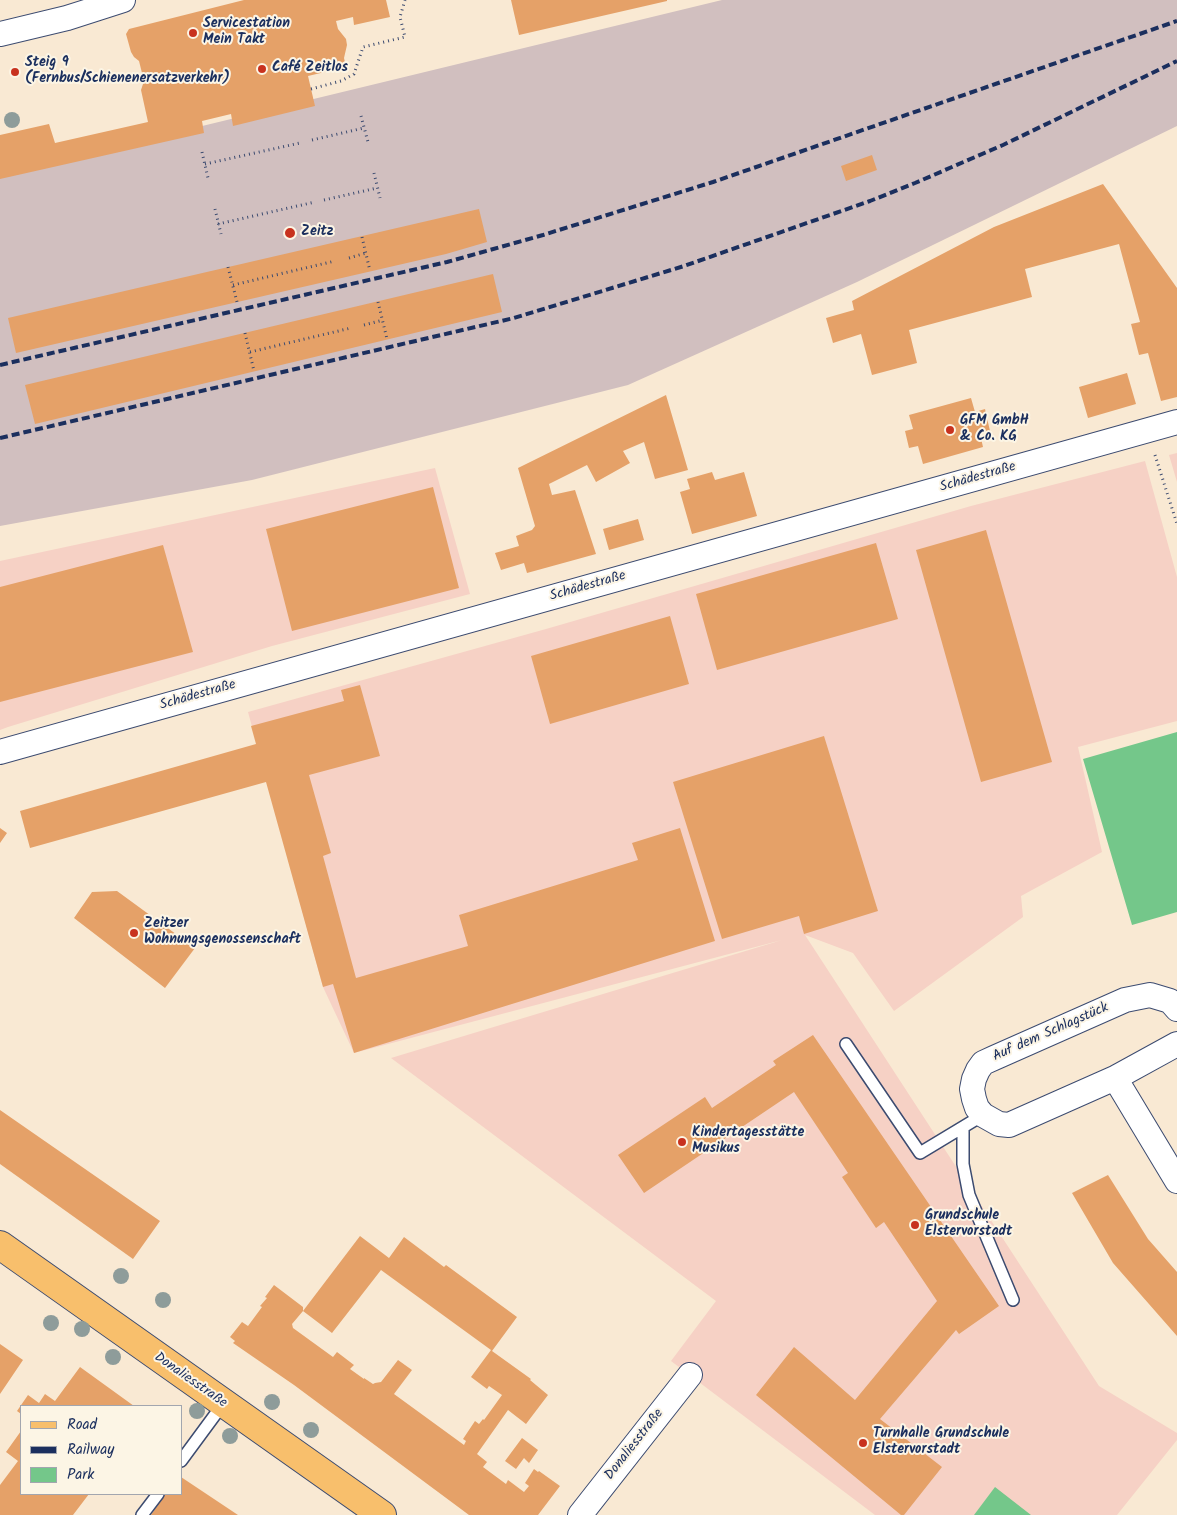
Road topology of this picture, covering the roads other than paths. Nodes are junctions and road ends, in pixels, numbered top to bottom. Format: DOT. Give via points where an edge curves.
graph roads {
  1 [pos="123,0"];
  2 [pos="0,34"];
  3 [pos="1177,422"];
  4 [pos="0,752"];
  5 [pos="1177,1009"];
  6 [pos="846,1044"];
  7 [pos="1177,1044"];
  8 [pos="1115,1078"];
  9 [pos="973,1121"];
  10 [pos="1177,1181"];
  11 [pos="0,1245"];
  12 [pos="1013,1300"];
  13 [pos="690,1375"];
  14 [pos="223,1404"];
  15 [pos="182,1460"];
  16 [pos="157,1495"];
  17 [pos="142,1515"];
  18 [pos="382,1515"];
  19 [pos="580,1515"];
  1 -- 2 [label="street"];
  3 -- 4 [label="street, Schädestraße"];
  5 -- 9 [label="street, Auf dem Schlagstück" via="1170,1001 1150,994 1125,1000 988,1060 974,1079 972,1089 978,1108"];
  6 -- 9 [label="lane" via="920,1153"];
  7 -- 8 [label="street"];
  8 -- 9 [label="street" via="1009,1125"];
  8 -- 10 [label="street"];
  9 -- 12 [label="lane" via="963,1164 970,1196"];
  11 -- 14 [label="main road, Donaliesstraße"];
  13 -- 19 [label="street, Donaliesstraße"];
  14 -- 15 [label="lane"];
  14 -- 18 [label="main road, Donaliesstraße"];
  16 -- 17 [label="lane"];
}
